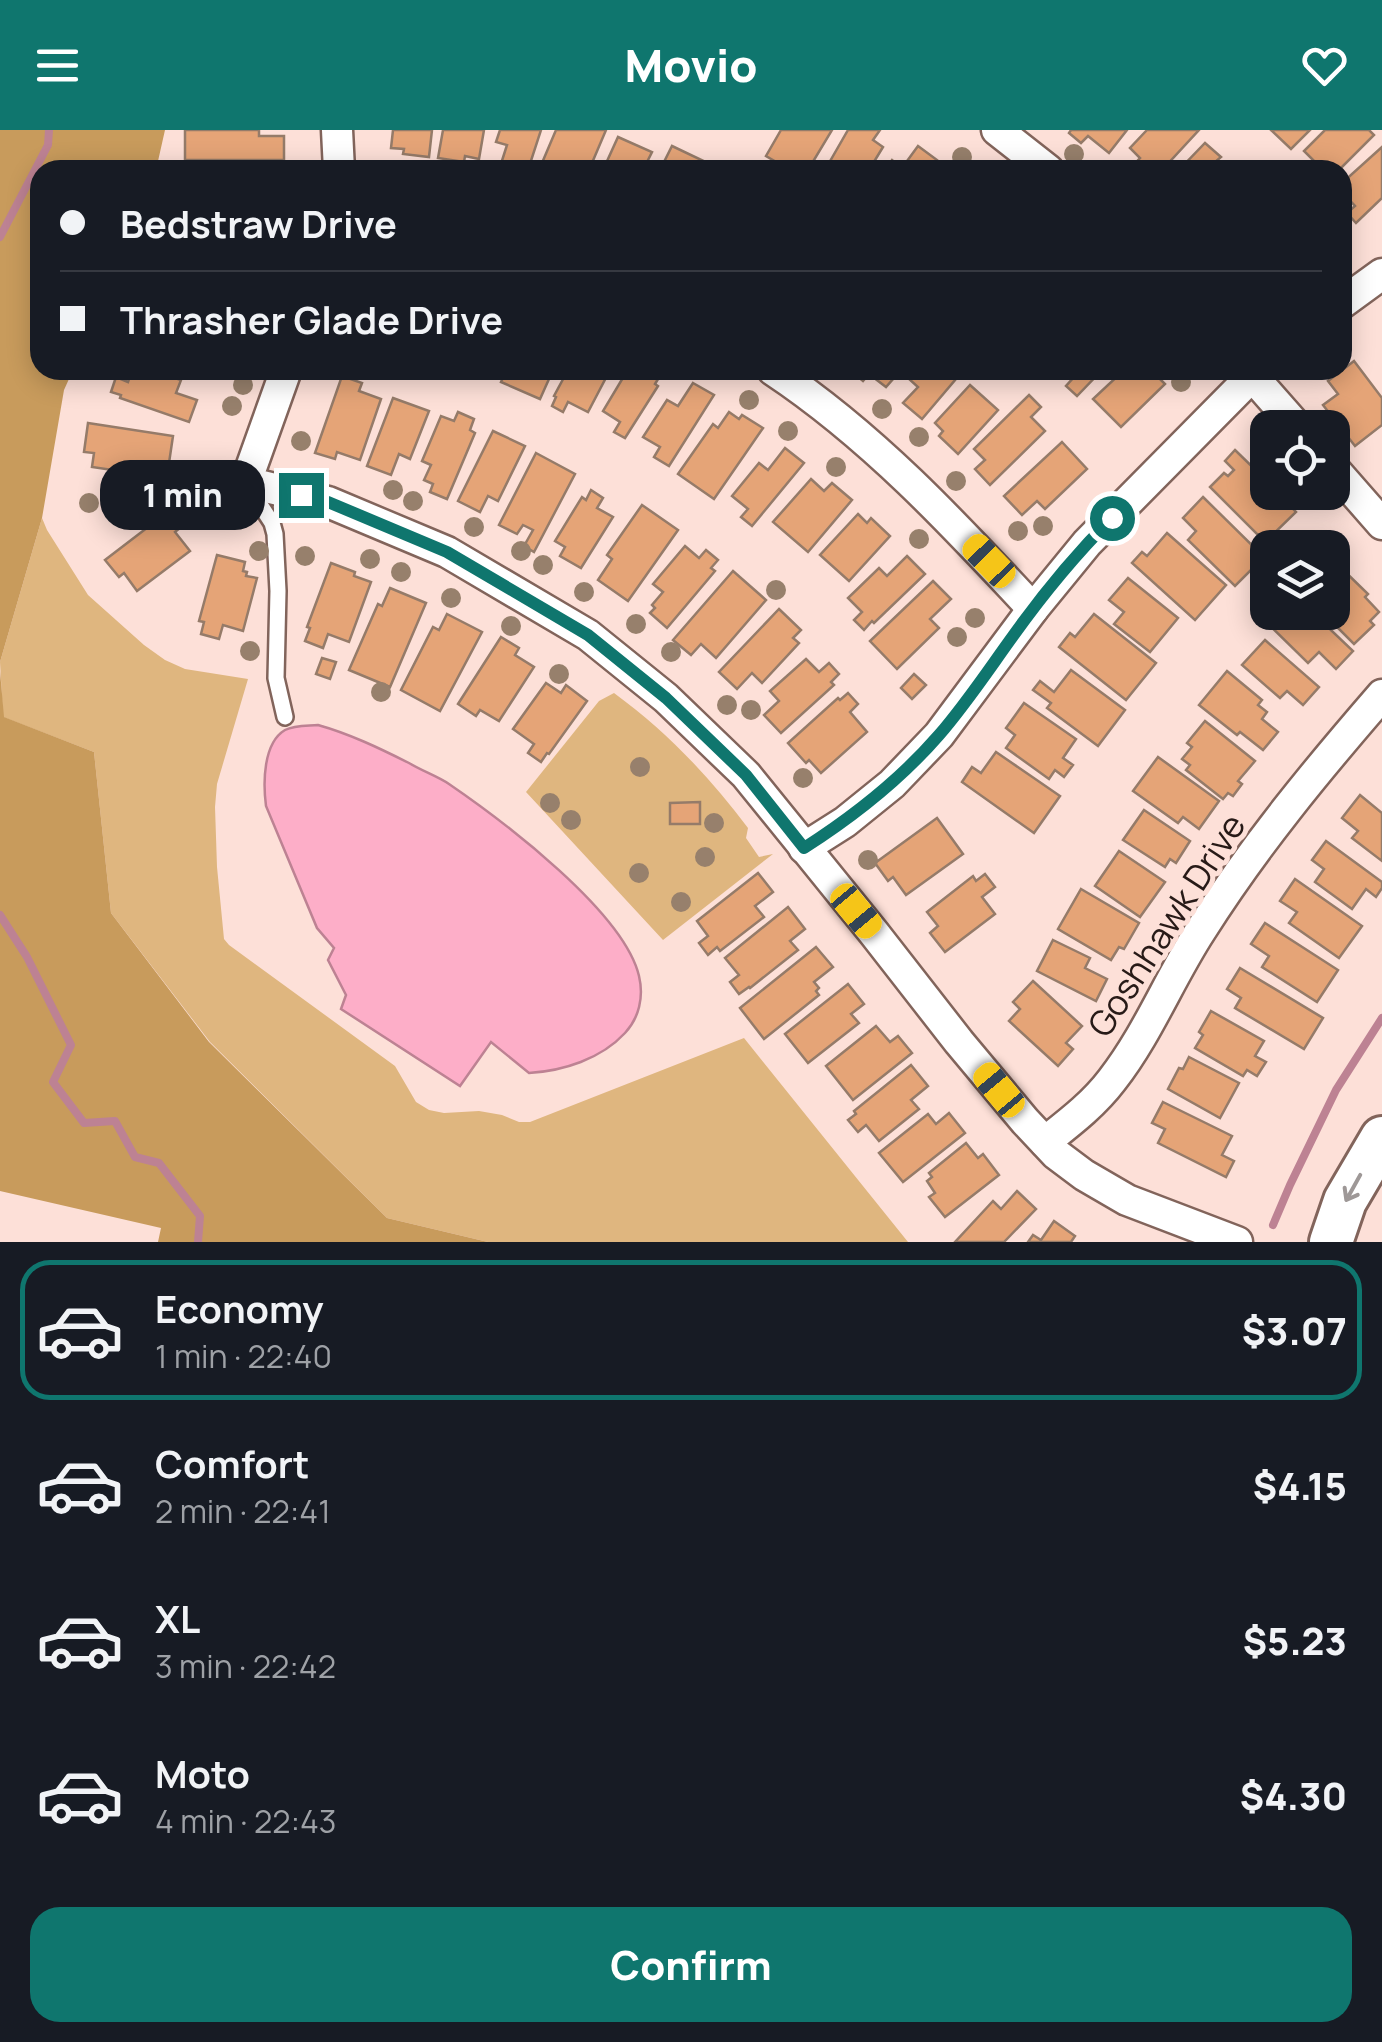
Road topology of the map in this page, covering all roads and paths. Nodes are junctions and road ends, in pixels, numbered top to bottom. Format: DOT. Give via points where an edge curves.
graph roads {
  1 [pos="338,130"];
  2 [pos="997,130"];
  3 [pos="339,160"];
  4 [pos="1035,160"];
  5 [pos="1382,274"];
  6 [pos="1352,296"];
  7 [pos="282,380"];
  8 [pos="786,380"];
  9 [pos="1244,380"];
  10 [pos="1259,380"];
  11 [pos="1283,410"];
  12 [pos="246,482"];
  13 [pos="1350,488"];
  14 [pos="1382,524"];
  15 [pos="1033,609"];
  16 [pos="1382,695"];
  17 [pos="285,717"];
  18 [pos="804,848"];
  19 [pos="1382,1138"];
  20 [pos="1045,1142"];
  21 [pos="1237,1242"];
  22 [pos="1331,1242"];
  1 -- 3 [label="street"];
  2 -- 4 [label="street"];
  5 -- 6 [label="street"];
  7 -- 12 [label="street"];
  8 -- 15 [label="street" via="865,441"];
  9 -- 15 [label="street" via="1087,543"];
  10 -- 11 [label="street"];
  12 -- 17 [label="lane" via="275,534 276,678"];
  12 -- 18 [label="street" via="328,502 447,552 588,635 746,775"];
  13 -- 14 [label="street"];
  15 -- 18 [label="street" via="928,747 892,784"];
  16 -- 20 [label="street, Goshhawk Drive" via="1234,882 1111,1081"];
  18 -- 20 [label="street"];
  19 -- 22 [label="main road, one-way" via="1345,1201"];
  20 -- 21 [label="street" via="1127,1200"];
}
